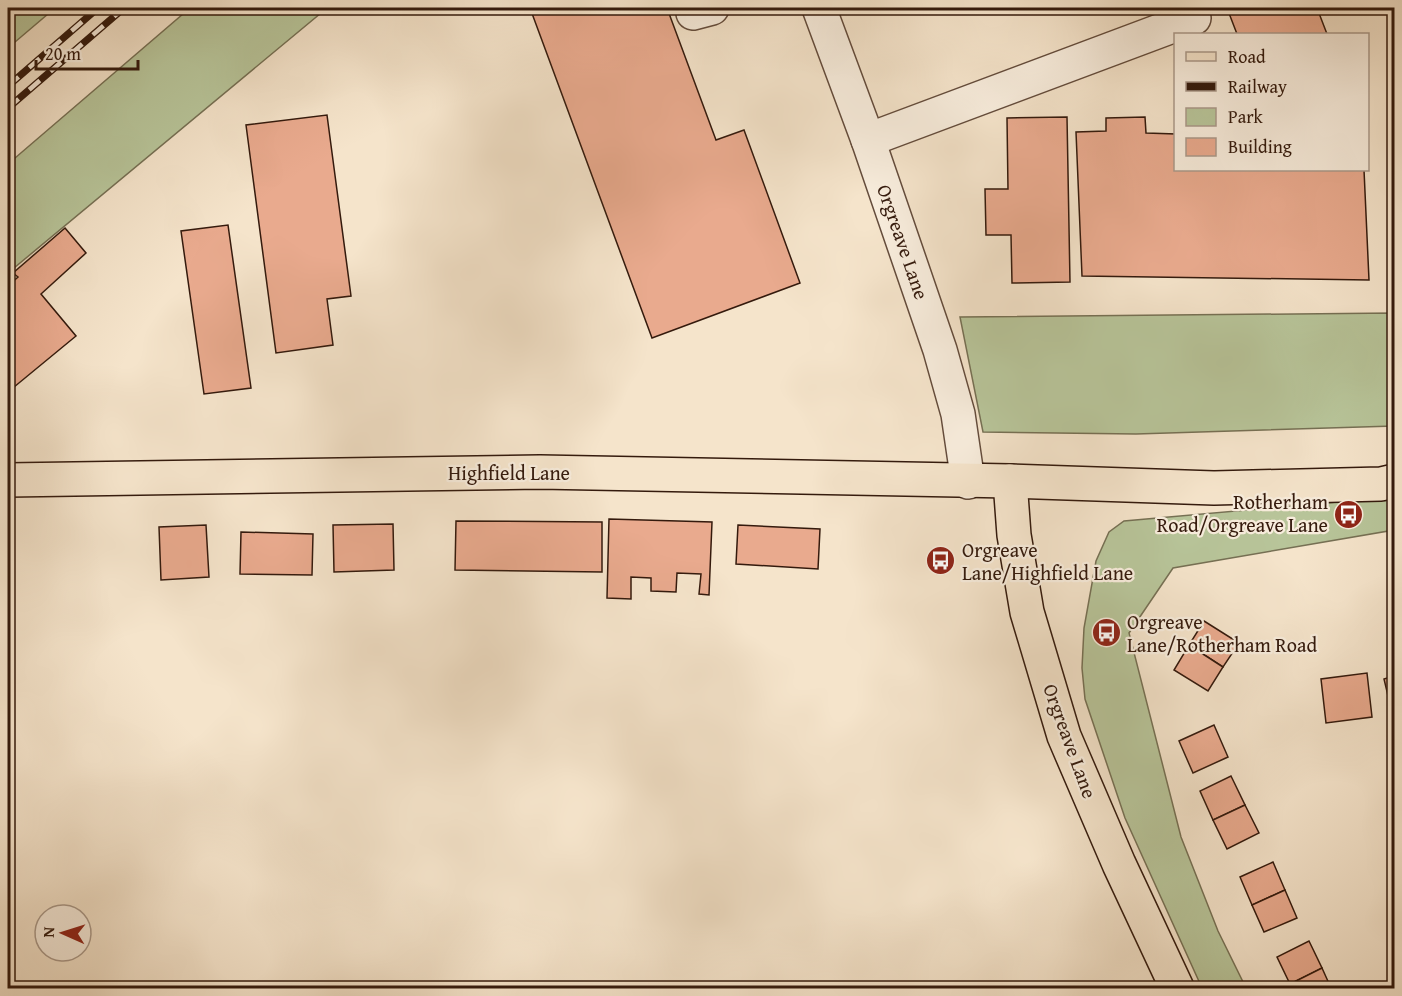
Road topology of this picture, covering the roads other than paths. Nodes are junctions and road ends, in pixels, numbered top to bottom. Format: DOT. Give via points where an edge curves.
graph roads {
  1 [pos="819,8"];
  2 [pos="1194,18"];
  3 [pos="868,140"];
  4 [pos="8,480"];
  5 [pos="1010,481"];
  6 [pos="1395,481"];
  7 [pos="968,482"];
  8 [pos="1177,988"];
  1 -- 3 [label="street, Orgreave Lane"];
  2 -- 3 [label="street"];
  3 -- 7 [label="street, Orgreave Lane" via="940,350 958,414"];
  4 -- 7 [label="main road, Highfield Lane" via="540,472"];
  5 -- 6 [label="main road, Highfield Lane" via="1214,488"];
  5 -- 7 [label="main road, Highfield Lane"];
  5 -- 8 [label="main road, Orgreave Lane" via="1014,536 1027,612 1064,736"];
}
